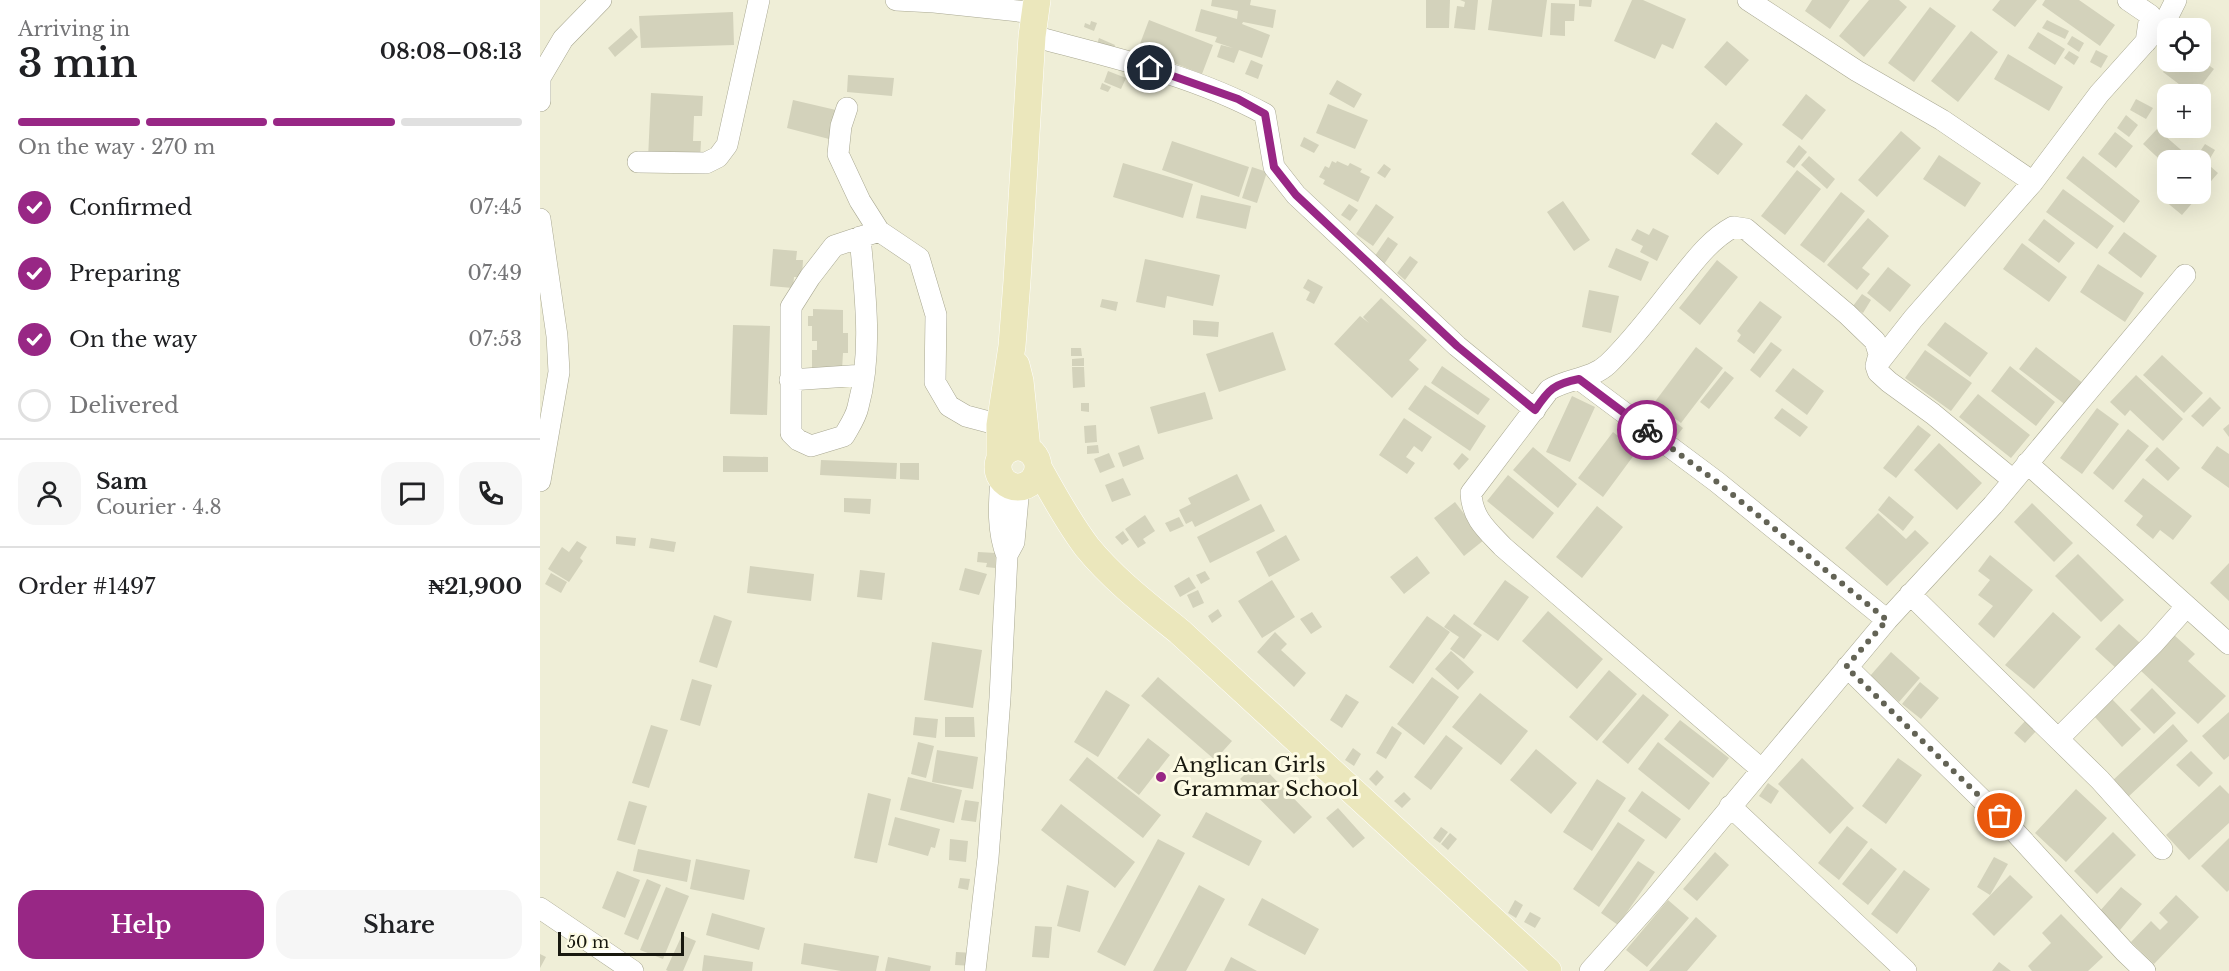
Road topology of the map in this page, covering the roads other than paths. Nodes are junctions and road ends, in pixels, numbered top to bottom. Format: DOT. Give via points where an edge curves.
graph roads {
  1 [pos="601,0"];
  2 [pos="759,0"];
  3 [pos="896,0"];
  4 [pos="1748,0"];
  5 [pos="2128,0"];
  6 [pos="2176,0"];
  7 [pos="1035,16"];
  8 [pos="2146,43"];
  9 [pos="540,78"];
  10 [pos="540,101"];
  11 [pos="848,108"];
  12 [pos="638,162"];
  13 [pos="2033,182"];
  14 [pos="540,219"];
  15 [pos="869,234"];
  16 [pos="2185,275"];
  17 [pos="1011,346"];
  18 [pos="1876,366"];
  19 [pos="864,375"];
  20 [pos="1579,379"];
  21 [pos="790,380"];
  22 [pos="1535,410"];
  23 [pos="1000,425"];
  24 [pos="2027,463"];
  25 [pos="1019,471"];
  26 [pos="2013,480"];
  27 [pos="540,481"];
  28 [pos="1910,594"];
  29 [pos="2186,607"];
  30 [pos="1887,620"];
  31 [pos="2229,644"];
  32 [pos="1846,667"];
  33 [pos="2058,739"];
  34 [pos="1761,769"];
  35 [pos="1730,806"];
  36 [pos="2162,849"];
  37 [pos="540,908"];
  38 [pos="633,971"];
  39 [pos="975,971"];
  40 [pos="1548,971"];
  41 [pos="1590,971"];
  42 [pos="1906,971"];
  43 [pos="2145,971"];
  1 -- 9 [label="street" via="563,39"];
  2 -- 12 [label="street" via="727,145 718,157 706,163"];
  3 -- 7 [label="street"];
  4 -- 13 [label="street" via="1857,71 1942,120"];
  5 -- 8 [label="street" via="2150,15"];
  6 -- 8 [label="street"];
  7 -- 17 [label="main road"];
  7 -- 22 [label="street" via="1150,68 1238,99 1265,114 1274,167 1296,195 1457,346"];
  8 -- 13 [label="street" via="2099,94"];
  9 -- 10 [label="street"];
  11 -- 15 [label="street" via="841,126 838,154 860,201"];
  13 -- 18 [label="street"];
  14 -- 27 [label="street" via="559,372"];
  15 -- 19 [label="street"];
  15 -- 21 [label="street" via="834,246 791,307"];
  15 -- 23 [label="street" via="919,258 936,315 935,382 949,406 966,416"];
  16 -- 24 [label="street"];
  17 -- 23 [label="main road"];
  17 -- 25 [label="main road" via="1020,381"];
  18 -- 20 [label="street" via="1879,354 1875,341 1746,229 1733,226 1703,251 1607,365"];
  18 -- 26 [label="street" via="1889,382"];
  19 -- 21 [label="street"];
  19 -- 21 [label="street" via="858,409 844,436 811,446 791,433"];
  20 -- 22 [label="street" via="1549,390"];
  20 -- 30 [label="street" via="1717,482"];
  22 -- 34 [label="street" via="1472,493 1478,520 1503,548"];
  23 -- 25 [label="main road"];
  24 -- 26 [label="street"];
  24 -- 29 [label="street"];
  25 -- 39 [label="street" via="999,503 1007,555 1000,698"];
  25 -- 40 [label="main road" via="1061,527 1088,547 1117,578"];
  26 -- 28 [label="street"];
  28 -- 30 [label="street"];
  28 -- 33 [label="street"];
  29 -- 31 [label="street"];
  29 -- 33 [label="street"];
  30 -- 32 [label="street"];
  32 -- 34 [label="street"];
  32 -- 43 [label="street" via="2016,833"];
  33 -- 36 [label="street"];
  34 -- 35 [label="street"];
  35 -- 41 [label="street"];
  35 -- 42 [label="street"];
  37 -- 38 [label="street"];
}
